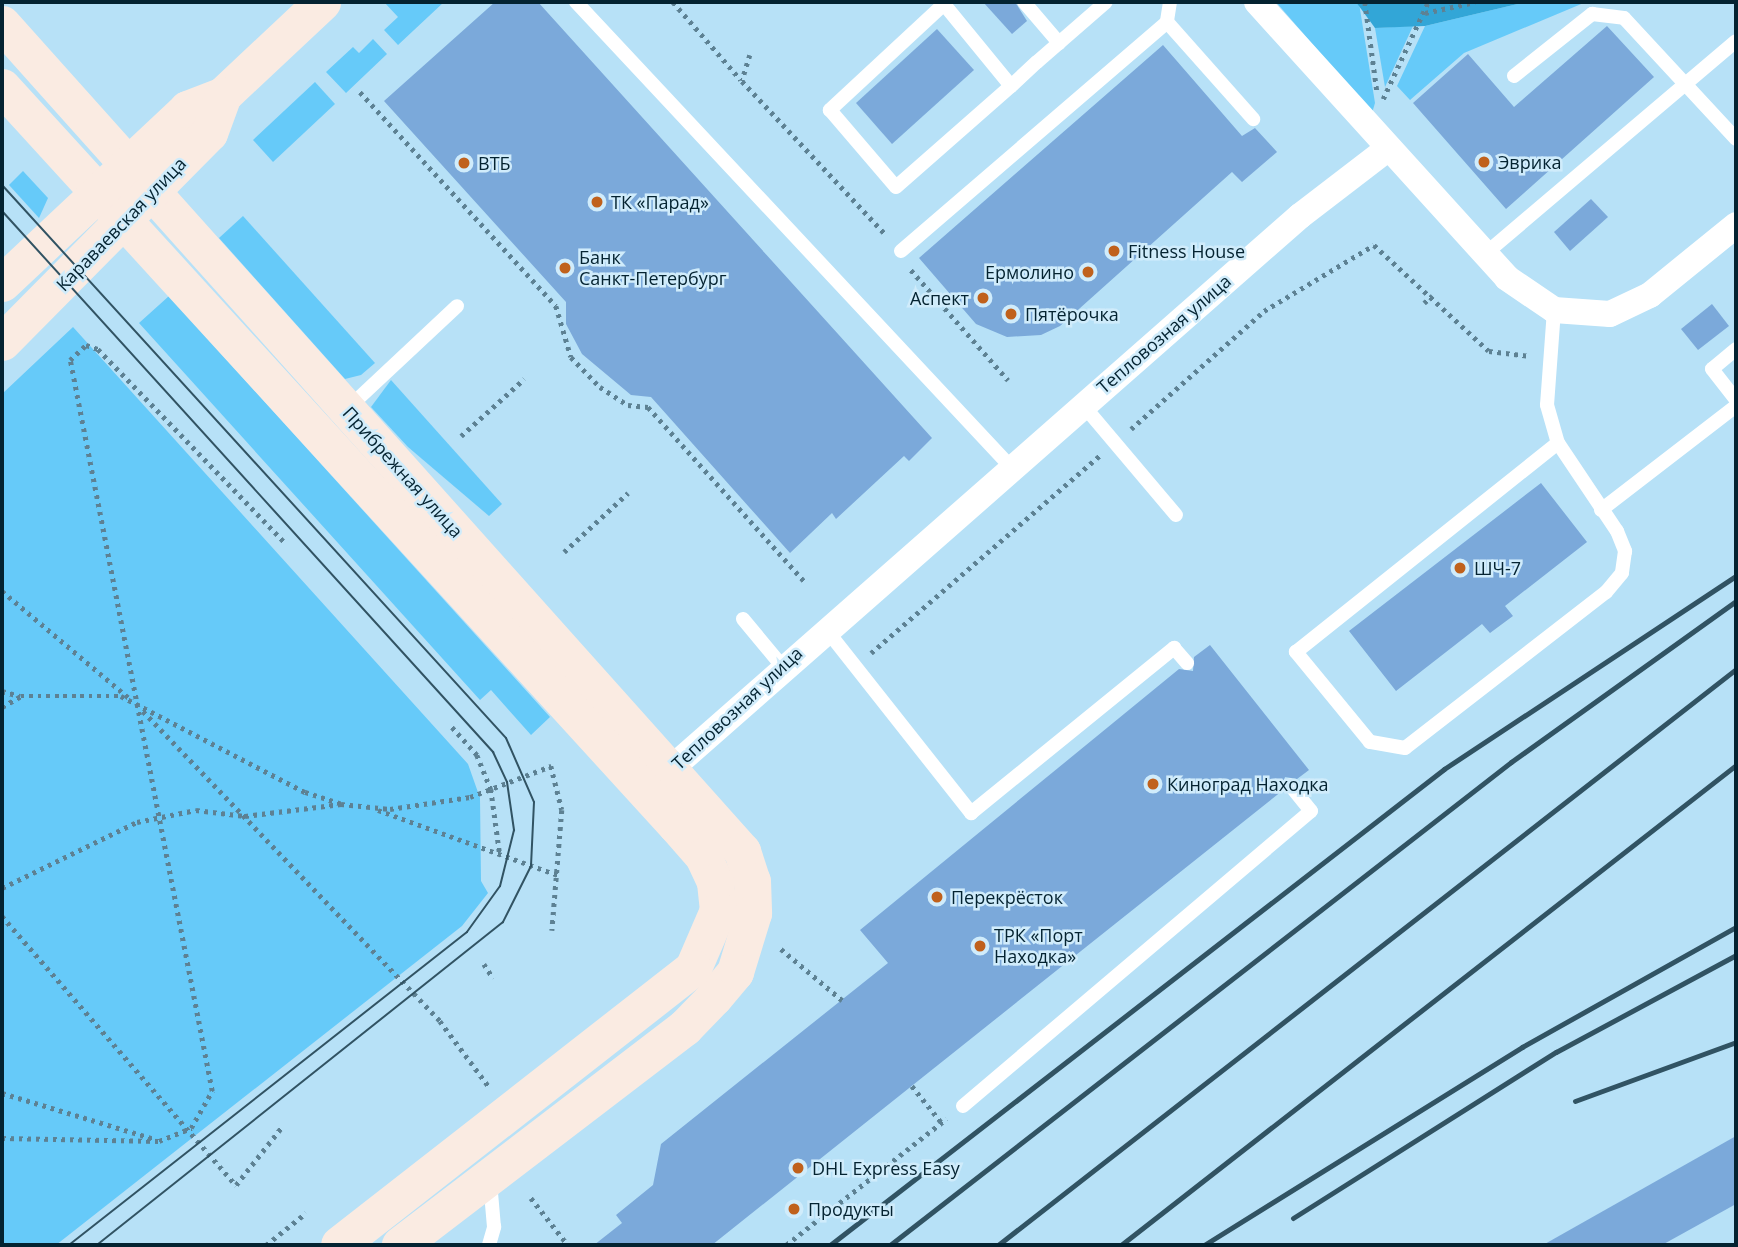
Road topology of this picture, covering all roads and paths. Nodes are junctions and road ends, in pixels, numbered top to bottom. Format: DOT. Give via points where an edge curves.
graph roads {
  1 [pos="322,2"];
  2 [pos="576,2"];
  3 [pos="673,2"];
  4 [pos="1024,2"];
  5 [pos="1106,2"];
  6 [pos="1170,2"];
  7 [pos="1257,2"];
  8 [pos="1366,2"];
  9 [pos="1428,2"];
  10 [pos="1475,2"];
  11 [pos="1424,13"];
  12 [pos="1167,22"];
  13 [pos="2,24"];
  14 [pos="1736,41"];
  15 [pos="1059,43"];
  16 [pos="750,55"];
  17 [pos="1514,76"];
  18 [pos="742,81"];
  19 [pos="1687,83"];
  20 [pos="1011,86"];
  21 [pos="2,87"];
  22 [pos="360,92"];
  23 [pos="223,95"];
  24 [pos="1253,119"];
  25 [pos="1736,139"];
  26 [pos="1386,150"];
  27 [pos="128,164"];
  28 [pos="152,191"];
  29 [pos="97,194"];
  30 [pos="123,222"];
  31 [pos="1736,225"];
  32 [pos="901,251"];
  33 [pos="1485,254"];
  34 [pos="2,283"];
  35 [pos="1432,296"];
  36 [pos="1424,303"];
  37 [pos="457,306"];
  38 [pos="1554,310"];
  39 [pos="2,342"];
  40 [pos="1736,349"];
  41 [pos="1549,358"];
  42 [pos="524,379"];
  43 [pos="1008,380"];
  44 [pos="1736,400"];
  45 [pos="1083,405"];
  46 [pos="1736,406"];
  47 [pos="334,421"];
  48 [pos="461,436"];
  49 [pos="1115,443"];
  50 [pos="1558,443"];
  51 [pos="1011,467"];
  52 [pos="628,493"];
  53 [pos="1601,510"];
  54 [pos="1176,515"];
  55 [pos="285,544"];
  56 [pos="564,552"];
  57 [pos="804,581"];
  58 [pos="2,591"];
  59 [pos="743,620"];
  60 [pos="825,628"];
  61 [pos="849,659"];
  62 [pos="1186,663"];
  63 [pos="782,666"];
  64 [pos="2,691"];
  65 [pos="21,696"];
  66 [pos="2,707"];
  67 [pos="140,708"];
  68 [pos="452,727"];
  69 [pos="658,780"];
  70 [pos="1290,785"];
  71 [pos="491,789"];
  72 [pos="341,804"];
  73 [pos="370,807"];
  74 [pos="245,816"];
  75 [pos="160,818"];
  76 [pos="500,856"];
  77 [pos="561,876"];
  78 [pos="2,888"];
  79 [pos="2,916"];
  80 [pos="552,931"];
  81 [pos="764,945"];
  82 [pos="484,964"];
  83 [pos="493,978"];
  84 [pos="842,1000"];
  85 [pos="912,1086"];
  86 [pos="490,1089"];
  87 [pos="2,1093"];
  88 [pos="963,1106"];
  89 [pos="942,1123"];
  90 [pos="191,1128"];
  91 [pos="281,1128"];
  92 [pos="2,1138"];
  93 [pos="159,1141"];
  94 [pos="490,1175"];
  95 [pos="531,1198"];
  96 [pos="306,1213"];
  97 [pos="266,1245"];
  98 [pos="340,1245"];
  99 [pos="400,1245"];
  100 [pos="489,1245"];
  101 [pos="568,1245"];
  102 [pos="786,1245"];
  1 -- 23 [label="street, Караваевская улица"];
  2 -- 51 [label="lane"];
  3 -- 18 [label="path"];
  4 -- 15 [label="lane"];
  5 -- 15 [label="lane"];
  6 -- 12 [label="lane"];
  7 -- 26 [label="street"];
  8 -- 11 [label="path" via="1379,108"];
  9 -- 11 [label="path"];
  10 -- 11 [label="path"];
  12 -- 24 [label="lane"];
  12 -- 32 [label="lane"];
  13 -- 27 [label="street, Прибрежная улица"];
  14 -- 19 [label="lane"];
  15 -- 20 [label="lane"];
  16 -- 18 [label="path"];
  17 -- 19 [label="lane" via="1592,14 1624,18"];
  18 -- 32 [label="path"];
  19 -- 25 [label="lane"];
  19 -- 33 [label="lane"];
  20 -- 20 [label="lane" via="896,187 830,110 944,4"];
  21 -- 29 [label="street, Прибрежная улица"];
  22 -- 57 [label="path" via="556,306 571,357 600,387 628,405 648,407"];
  23 -- 27 [label="street, Караваевская улица" via="187,109"];
  23 -- 28 [label="street, Караваевская улица" via="209,133"];
  26 -- 33 [label="street"];
  26 -- 45 [label="street, Тепловозная улица" via="1300,216"];
  27 -- 28 [label="street, Прибрежная улица"];
  27 -- 29 [label="street, Караваевская улица"];
  28 -- 30 [label="street, Караваевская улица"];
  28 -- 47 [label="street, Прибрежная улица"];
  29 -- 30 [label="street, Прибрежная улица"];
  29 -- 34 [label="street, Караваевская улица"];
  30 -- 39 [label="street, Караваевская улица"];
  30 -- 47 [label="street, Прибрежная улица"];
  31 -- 38 [label="street" via="1650,295 1610,314"];
  32 -- 43 [label="path" via="907,266"];
  33 -- 38 [label="street" via="1507,278"];
  35 -- 36 [label="path"];
  35 -- 41 [label="path" via="1489,351"];
  35 -- 49 [label="path" via="1384,250 1365,246 1264,311"];
  37 -- 47 [label="lane"];
  38 -- 41 [label="lane"];
  40 -- 44 [label="lane" via="1712,369"];
  41 -- 50 [label="lane" via="1547,405"];
  42 -- 48 [label="path"];
  45 -- 49 [label="lane"];
  45 -- 51 [label="street, Тепловозная улица"];
  46 -- 53 [label="lane"];
  47 -- 69 [label="street, Прибрежная улица"];
  49 -- 54 [label="lane"];
  49 -- 61 [label="path" via="870,653"];
  50 -- 53 [label="lane"];
  50 -- 53 [label="lane" via="1296,652 1370,741 1405,748 1614,583 1625,551"];
  51 -- 60 [label="street, Тепловозная улица"];
  52 -- 56 [label="path"];
  55 -- 67 [label="path" via="98,349 86,345 70,360"];
  58 -- 67 [label="path"];
  59 -- 63 [label="lane"];
  60 -- 61 [label="lane"];
  60 -- 63 [label="street, Тепловозная улица"];
  61 -- 62 [label="lane" via="971,813 1174,648"];
  63 -- 69 [label="street, Тепловозная улица"];
  64 -- 65 [label="path"];
  65 -- 66 [label="path"];
  65 -- 67 [label="path" via="100,693 121,696"];
  67 -- 72 [label="path" via="305,792"];
  67 -- 74 [label="path"];
  67 -- 75 [label="path"];
  68 -- 71 [label="path" via="477,755"];
  69 -- 81 [label="street, Прибрежная улица" via="743,850"];
  69 -- 98 [label="street, Прибрежная улица" via="715,882 718,910 710,938 693,968"];
  70 -- 88 [label="lane" via="1311,811"];
  71 -- 73 [label="path" via="439,804"];
  71 -- 76 [label="path"];
  71 -- 77 [label="path" via="551,766 562,810"];
  72 -- 73 [label="path"];
  72 -- 74 [label="path"];
  73 -- 76 [label="path"];
  74 -- 75 [label="path" via="195,810"];
  74 -- 86 [label="path" via="440,1021"];
  75 -- 78 [label="path" via="109,834"];
  75 -- 90 [label="path" via="212,1091"];
  76 -- 77 [label="path"];
  77 -- 80 [label="path"];
  79 -- 90 [label="path"];
  81 -- 84 [label="path"];
  81 -- 94 [label="street" via="685,1027"];
  82 -- 83 [label="path"];
  85 -- 89 [label="path"];
  87 -- 93 [label="path"];
  88 -- 89 [label="path"];
  89 -- 102 [label="path"];
  90 -- 91 [label="path" via="236,1185"];
  90 -- 93 [label="path"];
  92 -- 93 [label="path"];
  94 -- 99 [label="street"];
  94 -- 100 [label="lane" via="494,1227"];
  95 -- 101 [label="path"];
  96 -- 97 [label="path"];
}
